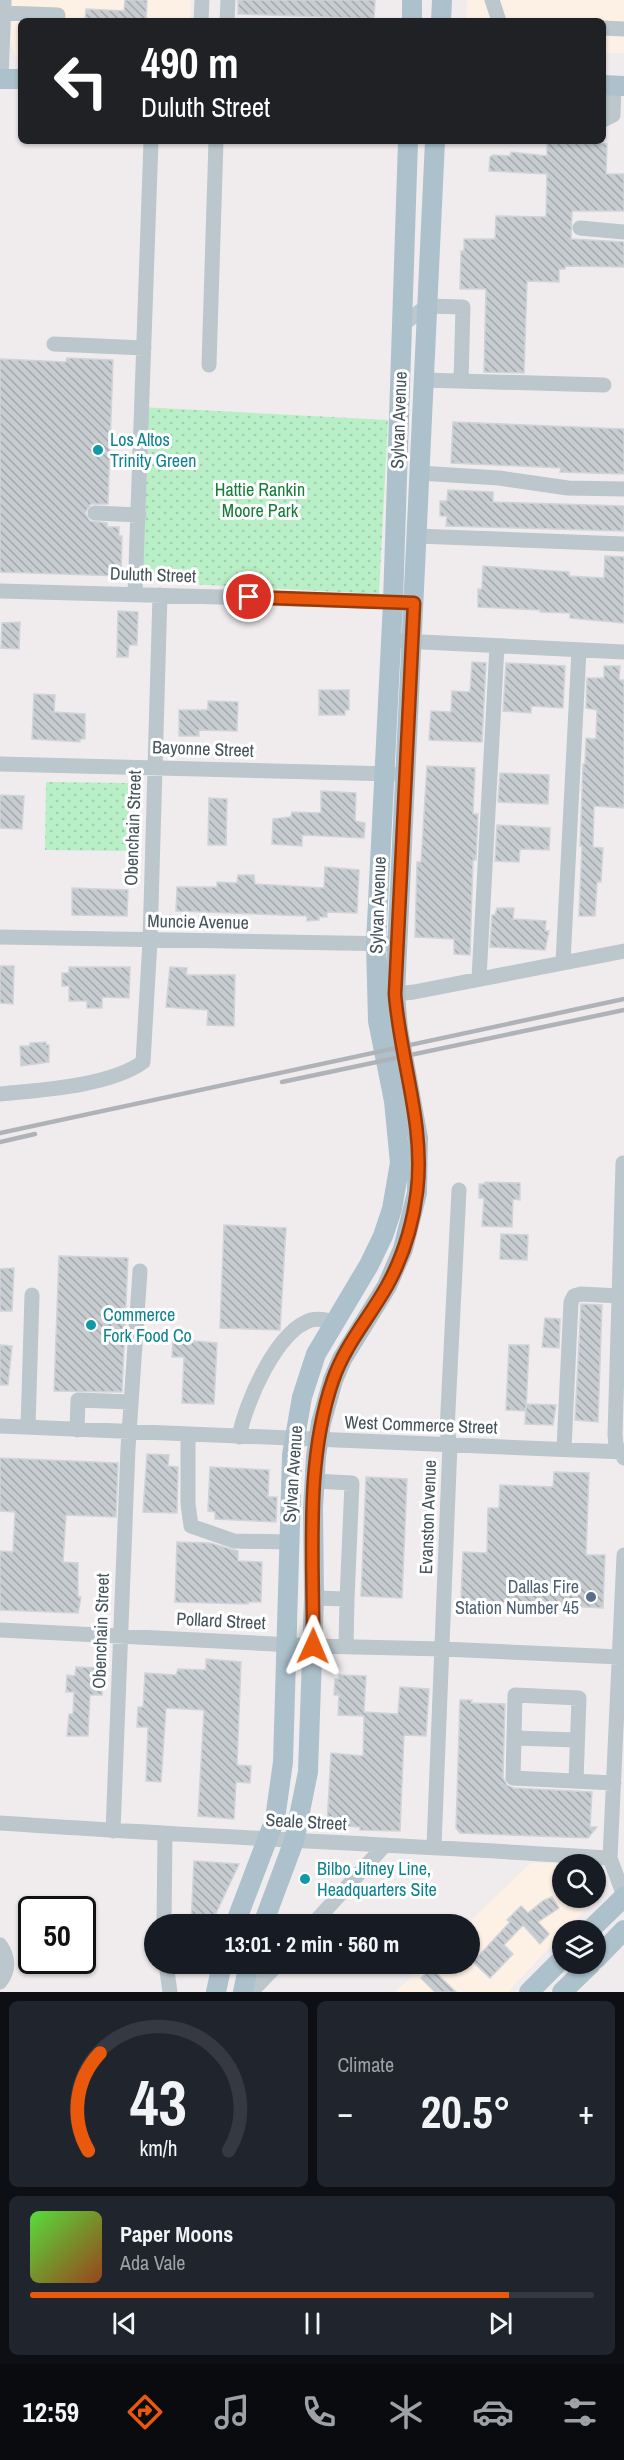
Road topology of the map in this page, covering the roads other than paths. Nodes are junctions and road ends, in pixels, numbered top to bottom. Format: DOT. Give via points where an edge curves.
graph roads {
  1 [pos="202,0"];
  2 [pos="228,0"];
  3 [pos="412,0"];
  4 [pos="442,0"];
  5 [pos="492,0"];
  6 [pos="4,7"];
  7 [pos="58,18"];
  8 [pos="201,18"];
  9 [pos="227,18"];
  10 [pos="412,18"];
  11 [pos="441,18"];
  12 [pos="498,18"];
  13 [pos="606,28"];
  14 [pos="624,29"];
  15 [pos="7,79"];
  16 [pos="614,86"];
  17 [pos="606,118"];
  18 [pos="151,144"];
  19 [pos="216,144"];
  20 [pos="408,144"];
  21 [pos="435,144"];
  22 [pos="580,228"];
  23 [pos="624,232"];
  24 [pos="427,306"];
  25 [pos="402,325"];
  26 [pos="54,344"];
  27 [pos="144,348"];
  28 [pos="209,365"];
  29 [pos="423,380"];
  30 [pos="461,381"];
  31 [pos="603,386"];
  32 [pos="419,473"];
  33 [pos="624,489"];
  34 [pos="94,513"];
  35 [pos="139,514"];
  36 [pos="416,536"];
  37 [pos="624,544"];
  38 [pos="0,591"];
  39 [pos="135,594"];
  40 [pos="160,595"];
  41 [pos="393,602"];
  42 [pos="414,603"];
  43 [pos="392,641"];
  44 [pos="412,642"];
  45 [pos="497,646"];
  46 [pos="579,650"];
  47 [pos="624,652"];
  48 [pos="0,764"];
  49 [pos="155,766"];
  50 [pos="384,774"];
  51 [pos="405,774"];
  52 [pos="0,937"];
  53 [pos="150,941"];
  54 [pos="386,943"];
  55 [pos="624,951"];
  56 [pos="563,962"];
  57 [pos="479,978"];
  58 [pos="395,994"];
  59 [pos="0,1094"];
  60 [pos="623,1163"];
  61 [pos="459,1190"];
  62 [pos="140,1271"];
  63 [pos="32,1295"];
  64 [pos="619,1296"];
  65 [pos="334,1322"];
  66 [pos="131,1402"];
  67 [pos="0,1426"];
  68 [pos="28,1427"];
  69 [pos="76,1430"];
  70 [pos="129,1432"];
  71 [pos="188,1435"];
  72 [pos="239,1437"];
  73 [pos="293,1439"];
  74 [pos="318,1440"];
  75 [pos="450,1444"];
  76 [pos="564,1449"];
  77 [pos="623,1454"];
  78 [pos="315,1481"];
  79 [pos="289,1542"];
  80 [pos="624,1555"];
  81 [pos="314,1598"];
  82 [pos="347,1599"];
  83 [pos="0,1630"];
  84 [pos="120,1636"];
  85 [pos="286,1644"];
  86 [pos="313,1646"];
  87 [pos="346,1647"];
  88 [pos="443,1649"];
  89 [pos="620,1657"];
  90 [pos="514,1738"];
  91 [pos="578,1740"];
  92 [pos="576,1781"];
  93 [pos="618,1786"];
  94 [pos="0,1823"];
  95 [pos="114,1831"];
  96 [pos="165,1834"];
  97 [pos="268,1839"];
  98 [pos="294,1841"];
  99 [pos="385,1845"];
  100 [pos="434,1846"];
  101 [pos="610,1858"];
  102 [pos="624,1896"];
  103 [pos="164,1914"];
  104 [pos="239,1914"];
  105 [pos="267,1914"];
  106 [pos="322,1914"];
  107 [pos="600,1920"];
  108 [pos="624,1930"];
  109 [pos="0,1945"];
  110 [pos="606,1949"];
  111 [pos="552,1969"];
  112 [pos="167,1974"];
  113 [pos="220,1974"];
  114 [pos="247,1974"];
  115 [pos="268,1974"];
  116 [pos="583,1974"];
  117 [pos="3,1978"];
  118 [pos="570,1989"];
  119 [pos="7,1992"];
  120 [pos="170,1992"];
  121 [pos="216,1992"];
  122 [pos="243,1992"];
  123 [pos="250,1992"];
  124 [pos="530,1992"];
  1 -- 8 [label="street"];
  2 -- 9 [label="street"];
  3 -- 10 [label="main road"];
  4 -- 11 [label="main road"];
  5 -- 12 [label="street"];
  6 -- 7 [label="street" via="58,15"];
  6 -- 15 [label="street"];
  13 -- 14 [label="street"];
  16 -- 17 [label="street" via="613,115"];
  18 -- 27 [label="street"];
  19 -- 28 [label="street"];
  20 -- 25 [label="main road, Sylvan Avenue"];
  21 -- 24 [label="main road, Sylvan Avenue"];
  22 -- 23 [label="street"];
  24 -- 25 [label="street"];
  24 -- 29 [label="main road, Sylvan Avenue"];
  24 -- 30 [label="street" via="464,307"];
  25 -- 41 [label="main road, Sylvan Avenue"];
  26 -- 27 [label="street"];
  27 -- 35 [label="street"];
  29 -- 30 [label="street"];
  29 -- 32 [label="main road, Sylvan Avenue"];
  30 -- 31 [label="street"];
  32 -- 33 [label="street" via="499,478 568,488"];
  32 -- 36 [label="main road, Sylvan Avenue"];
  34 -- 35 [label="street"];
  35 -- 39 [label="street"];
  36 -- 37 [label="street"];
  36 -- 42 [label="main road, Sylvan Avenue"];
  38 -- 39 [label="street, Duluth Street"];
  39 -- 40 [label="street, Duluth Street"];
  40 -- 41 [label="street, Duluth Street"];
  40 -- 49 [label="street, Obenchain Street"];
  41 -- 42 [label="street, Duluth Street"];
  41 -- 43 [label="main road, Sylvan Avenue"];
  42 -- 44 [label="main road, Sylvan Avenue"];
  43 -- 44 [label="street"];
  43 -- 50 [label="main road, Sylvan Avenue"];
  44 -- 45 [label="street"];
  44 -- 51 [label="main road, Sylvan Avenue"];
  45 -- 46 [label="street"];
  45 -- 57 [label="street"];
  46 -- 47 [label="street"];
  46 -- 56 [label="street"];
  48 -- 49 [label="street, Bayonne Street"];
  49 -- 50 [label="street, Bayonne Street"];
  49 -- 53 [label="street, Obenchain Street"];
  50 -- 51 [label="street, Bayonne Street"];
  50 -- 54 [label="main road, Sylvan Avenue"];
  51 -- 54 [label="main road, Sylvan Avenue"];
  52 -- 53 [label="street, Muncie Avenue"];
  53 -- 54 [label="street, Muncie Avenue"];
  53 -- 59 [label="street, Obenchain Street" via="143,1062 117,1075 63,1087"];
  54 -- 58 [label="main road, Sylvan Avenue"];
  54 -- 65 [label="main road, Sylvan Avenue" via="378,1021 394,1101 400,1163 383,1236"];
  55 -- 56 [label="street"];
  56 -- 57 [label="street"];
  57 -- 58 [label="street"];
  58 -- 74 [label="main road, Sylvan Avenue" via="418,1138 417,1193 411,1222 387,1286 351,1340 333,1380"];
  60 -- 64 [label="street"];
  61 -- 75 [label="street, Evanston Avenue" via="447,1431"];
  62 -- 66 [label="street, Obenchain Street"];
  63 -- 68 [label="street"];
  64 -- 76 [label="street" via="581,1294 571,1302"];
  64 -- 77 [label="street" via="615,1435"];
  65 -- 72 [label="street" via="310,1320 290,1334 257,1384 246,1407"];
  65 -- 73 [label="main road, Sylvan Avenue" via="308,1377"];
  66 -- 69 [label="street" via="78,1400"];
  66 -- 70 [label="street, Obenchain Street"];
  67 -- 68 [label="street, West Commerce Street"];
  68 -- 69 [label="street, West Commerce Street"];
  69 -- 70 [label="street, West Commerce Street"];
  70 -- 71 [label="street, West Commerce Street"];
  70 -- 84 [label="street, Obenchain Street"];
  71 -- 72 [label="street, West Commerce Street"];
  71 -- 79 [label="street" via="191,1526 234,1541"];
  72 -- 73 [label="street, West Commerce Street"];
  73 -- 74 [label="street, West Commerce Street"];
  73 -- 79 [label="main road, Sylvan Avenue"];
  74 -- 75 [label="street, West Commerce Street"];
  74 -- 78 [label="main road, Sylvan Avenue"];
  75 -- 76 [label="street, West Commerce Street"];
  75 -- 88 [label="street, Evanston Avenue"];
  76 -- 77 [label="street, West Commerce Street"];
  78 -- 81 [label="main road, Sylvan Avenue"];
  78 -- 82 [label="street" via="352,1483"];
  79 -- 85 [label="main road, Sylvan Avenue"];
  80 -- 89 [label="street"];
  81 -- 82 [label="street"];
  81 -- 86 [label="main road, Sylvan Avenue"];
  82 -- 87 [label="street"];
  83 -- 84 [label="street, Pollard Street"];
  84 -- 85 [label="street, Pollard Street"];
  84 -- 95 [label="street, Obenchain Street"];
  85 -- 86 [label="street, Pollard Street"];
  85 -- 97 [label="main road, Sylvan Avenue" via="284,1762 280,1797"];
  86 -- 87 [label="street, Pollard Street"];
  86 -- 98 [label="main road, Sylvan Avenue" via="308,1772"];
  87 -- 88 [label="street, Pollard Street"];
  88 -- 89 [label="street, Pollard Street"];
  88 -- 100 [label="street, Evanston Avenue"];
  89 -- 93 [label="street"];
  90 -- 91 [label="street"];
  90 -- 91 [label="street" via="516,1695 579,1698"];
  90 -- 92 [label="street" via="513,1779"];
  91 -- 92 [label="street"];
  92 -- 93 [label="street"];
  93 -- 101 [label="street"];
  94 -- 95 [label="street, Seale Street"];
  95 -- 96 [label="street, Seale Street"];
  96 -- 97 [label="street, Seale Street"];
  96 -- 103 [label="street"];
  97 -- 98 [label="street, Seale Street"];
  97 -- 104 [label="main road, Sylvan Avenue"];
  98 -- 99 [label="street, Seale Street"];
  98 -- 105 [label="main road, Sylvan Avenue"];
  99 -- 100 [label="street, Seale Street"];
  99 -- 106 [label="street"];
  100 -- 101 [label="street, Seale Street"];
  101 -- 102 [label="street"];
  102 -- 107 [label="main road"];
  108 -- 110 [label="main road"];
  109 -- 117 [label="street" via="7,1960"];
  111 -- 124 [label="main road"];
  112 -- 120 [label="street"];
  113 -- 121 [label="main road"];
  114 -- 122 [label="main road"];
  115 -- 123 [label="street"];
  116 -- 118 [label="main road"];
  117 -- 119 [label="street"];
}
